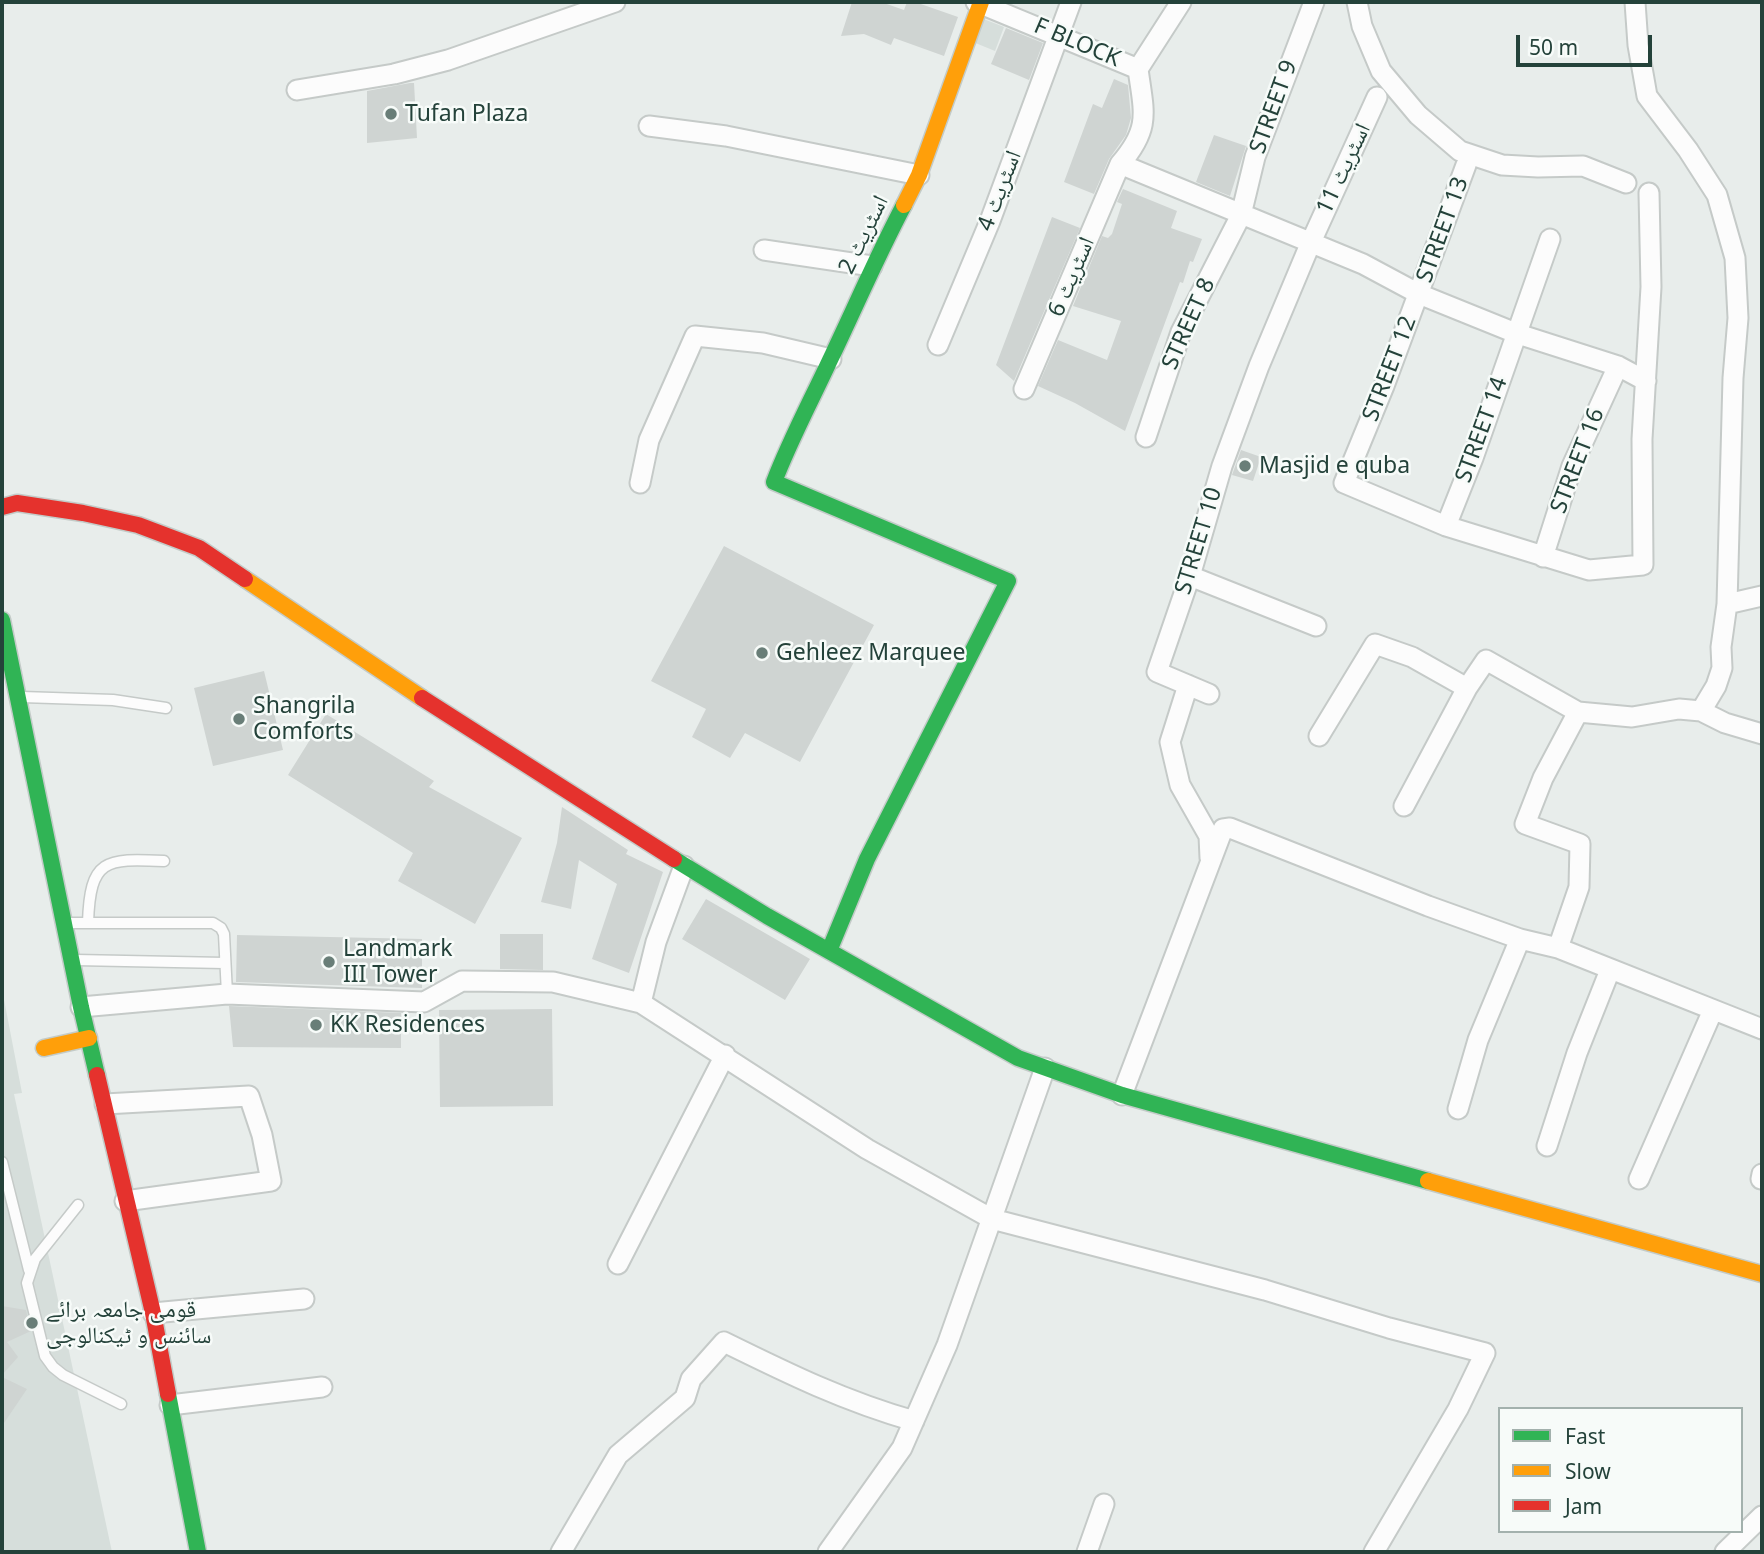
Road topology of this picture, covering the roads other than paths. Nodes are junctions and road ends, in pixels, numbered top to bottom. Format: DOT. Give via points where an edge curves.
graph roads {
  1 [pos="615,2"];
  2 [pos="979,2"];
  3 [pos="1071,2"];
  4 [pos="1181,2"];
  5 [pos="1314,2"];
  6 [pos="1357,2"];
  7 [pos="1635,2"];
  8 [pos="1058,34"];
  9 [pos="1138,69"];
  10 [pos="297,90"];
  11 [pos="1377,97"];
  12 [pos="649,126"];
  13 [pos="1120,164"];
  14 [pos="1466,165"];
  15 [pos="919,175"];
  16 [pos="1626,183"];
  17 [pos="1649,193"];
  18 [pos="1241,215"];
  19 [pos="1550,239"];
  20 [pos="1311,242"];
  21 [pos="764,250"];
  22 [pos="872,266"];
  23 [pos="1419,294"];
  24 [pos="1518,334"];
  25 [pos="938,345"];
  26 [pos="831,359"];
  27 [pos="1618,366"];
  28 [pos="1646,381"];
  29 [pos="1024,389"];
  30 [pos="1146,437"];
  31 [pos="640,484"];
  32 [pos="2,507"];
  33 [pos="1446,526"];
  34 [pos="1543,557"];
  35 [pos="1190,576"];
  36 [pos="1762,596"];
  37 [pos="1727,604"];
  38 [pos="2,620"];
  39 [pos="1316,626"];
  40 [pos="1188,685"];
  41 [pos="1467,688"];
  42 [pos="1209,694"];
  43 [pos="18,697"];
  44 [pos="166,708"];
  45 [pos="1578,712"];
  46 [pos="1701,712"];
  47 [pos="1762,734"];
  48 [pos="1319,736"];
  49 [pos="1404,806"];
  50 [pos="164,861"];
  51 [pos="1210,865"];
  52 [pos="684,866"];
  53 [pos="64,923"];
  54 [pos="88,923"];
  55 [pos="1520,939"];
  56 [pos="1558,948"];
  57 [pos="829,951"];
  58 [pos="72,960"];
  59 [pos="224,963"];
  60 [pos="1610,970"];
  61 [pos="227,994"];
  62 [pos="641,1003"];
  63 [pos="81,1007"];
  64 [pos="1713,1010"];
  65 [pos="1762,1029"];
  66 [pos="89,1038"];
  67 [pos="44,1048"];
  68 [pos="724,1055"];
  69 [pos="1045,1068"];
  70 [pos="1122,1095"];
  71 [pos="105,1104"];
  72 [pos="1458,1110"];
  73 [pos="1547,1146"];
  74 [pos="2,1162"];
  75 [pos="1639,1179"];
  76 [pos="125,1201"];
  77 [pos="78,1205"];
  78 [pos="992,1219"];
  79 [pos="618,1264"];
  80 [pos="29,1271"];
  81 [pos="1762,1274"];
  82 [pos="304,1299"];
  83 [pos="153,1313"];
  84 [pos="322,1387"];
  85 [pos="121,1404"];
  86 [pos="170,1405"];
  87 [pos="915,1421"];
  88 [pos="1104,1504"];
  89 [pos="1762,1516"];
  90 [pos="198,1552"];
  91 [pos="561,1552"];
  92 [pos="828,1552"];
  93 [pos="1087,1552"];
  94 [pos="1374,1552"];
  95 [pos="1725,1552"];
  1 -- 10 [label="street" via="448,60"];
  2 -- 8 [label="street, F BLOCK"];
  2 -- 15 [label="street, اسٹریٹ 2"];
  3 -- 8 [label="street, اسٹریٹ 4"];
  4 -- 9 [label="street"];
  5 -- 18 [label="street, STREET 9" via="1255,157"];
  6 -- 16 [label="street" via="1381,71 1460,151 1502,165 1583,166"];
  7 -- 37 [label="street" via="1647,96 1717,195 1735,258 1738,318"];
  8 -- 9 [label="street, F BLOCK"];
  8 -- 25 [label="street, اسٹریٹ 4" via="990,221"];
  9 -- 13 [label="street, اسٹریٹ 6" via="1145,118 1136,146"];
  11 -- 20 [label="street, اسٹریٹ 11"];
  12 -- 15 [label="street" via="726,136"];
  13 -- 18 [label="street"];
  13 -- 29 [label="street, اسٹریٹ 6"];
  14 -- 23 [label="street, STREET 13"];
  15 -- 22 [label="street, اسٹریٹ 2"];
  17 -- 28 [label="street"];
  18 -- 20 [label="street"];
  18 -- 30 [label="street, STREET 8" via="1181,332"];
  19 -- 24 [label="street, STREET 14"];
  20 -- 23 [label="street"];
  20 -- 35 [label="street, STREET 10" via="1222,466"];
  21 -- 22 [label="street"];
  22 -- 26 [label="street, اسٹریٹ 2"];
  23 -- 24 [label="street"];
  23 -- 33 [label="street, STREET 12" via="1344,484"];
  24 -- 27 [label="street"];
  24 -- 33 [label="street, STREET 14"];
  26 -- 31 [label="street" via="764,343 695,336 649,440"];
  26 -- 57 [label="street, اسٹریٹ 2" via="774,482 1009,581 867,859"];
  27 -- 28 [label="street"];
  27 -- 34 [label="street, STREET 16" via="1572,466"];
  28 -- 34 [label="street" via="1643,565 1589,570"];
  32 -- 52 [label="street" via="17,503 110,519 199,548"];
  33 -- 34 [label="street"];
  35 -- 39 [label="street"];
  35 -- 40 [label="street, STREET 10" via="1157,672"];
  36 -- 37 [label="street"];
  37 -- 46 [label="street" via="1721,667"];
  38 -- 43 [label="street"];
  40 -- 42 [label="street, STREET 10"];
  40 -- 51 [label="street" via="1170,742 1180,786 1209,836"];
  41 -- 45 [label="street" via="1486,660"];
  41 -- 48 [label="street" via="1412,657 1375,644"];
  41 -- 49 [label="street"];
  43 -- 44 [label="lane" via="113,700"];
  43 -- 53 [label="street"];
  45 -- 46 [label="street" via="1632,717 1679,709"];
  45 -- 56 [label="street" via="1525,824 1580,844 1579,887"];
  46 -- 47 [label="street"];
  50 -- 54 [label="lane" via="117,861 105,866 89,892"];
  51 -- 55 [label="street" via="1223,830 1230,828"];
  51 -- 70 [label="street"];
  52 -- 57 [label="street"];
  52 -- 62 [label="street" via="656,942"];
  53 -- 54 [label="lane"];
  53 -- 58 [label="street"];
  54 -- 59 [label="lane" via="213,923 224,934"];
  55 -- 56 [label="street"];
  55 -- 72 [label="street" via="1478,1040"];
  56 -- 60 [label="street"];
  57 -- 69 [label="street" via="1018,1058"];
  58 -- 59 [label="lane"];
  58 -- 63 [label="street"];
  59 -- 61 [label="lane"];
  60 -- 64 [label="street"];
  60 -- 73 [label="street"];
  61 -- 62 [label="street" via="424,1002 463,981 553,982"];
  61 -- 63 [label="street"];
  62 -- 68 [label="street"];
  63 -- 66 [label="street"];
  64 -- 65 [label="street"];
  64 -- 75 [label="street"];
  66 -- 67 [label="street"];
  66 -- 71 [label="street"];
  68 -- 78 [label="street" via="867,1149"];
  68 -- 79 [label="street"];
  69 -- 70 [label="street"];
  69 -- 78 [label="street"];
  70 -- 81 [label="street"];
  71 -- 76 [label="street"];
  71 -- 76 [label="street" via="249,1096 262,1135 271,1181"];
  74 -- 80 [label="lane"];
  76 -- 83 [label="street"];
  77 -- 80 [label="lane"];
  78 -- 87 [label="street"];
  78 -- 94 [label="street" via="1485,1353 1458,1409"];
  80 -- 85 [label="lane" via="27,1283 49,1362 63,1375"];
  82 -- 83 [label="street"];
  83 -- 86 [label="street"];
  84 -- 86 [label="street"];
  86 -- 90 [label="street"];
  87 -- 91 [label="street" via="824,1391 724,1342 691,1379 685,1398 618,1455"];
  87 -- 92 [label="street" via="902,1448"];
  88 -- 93 [label="street"];
  89 -- 95 [label="street"];
}
